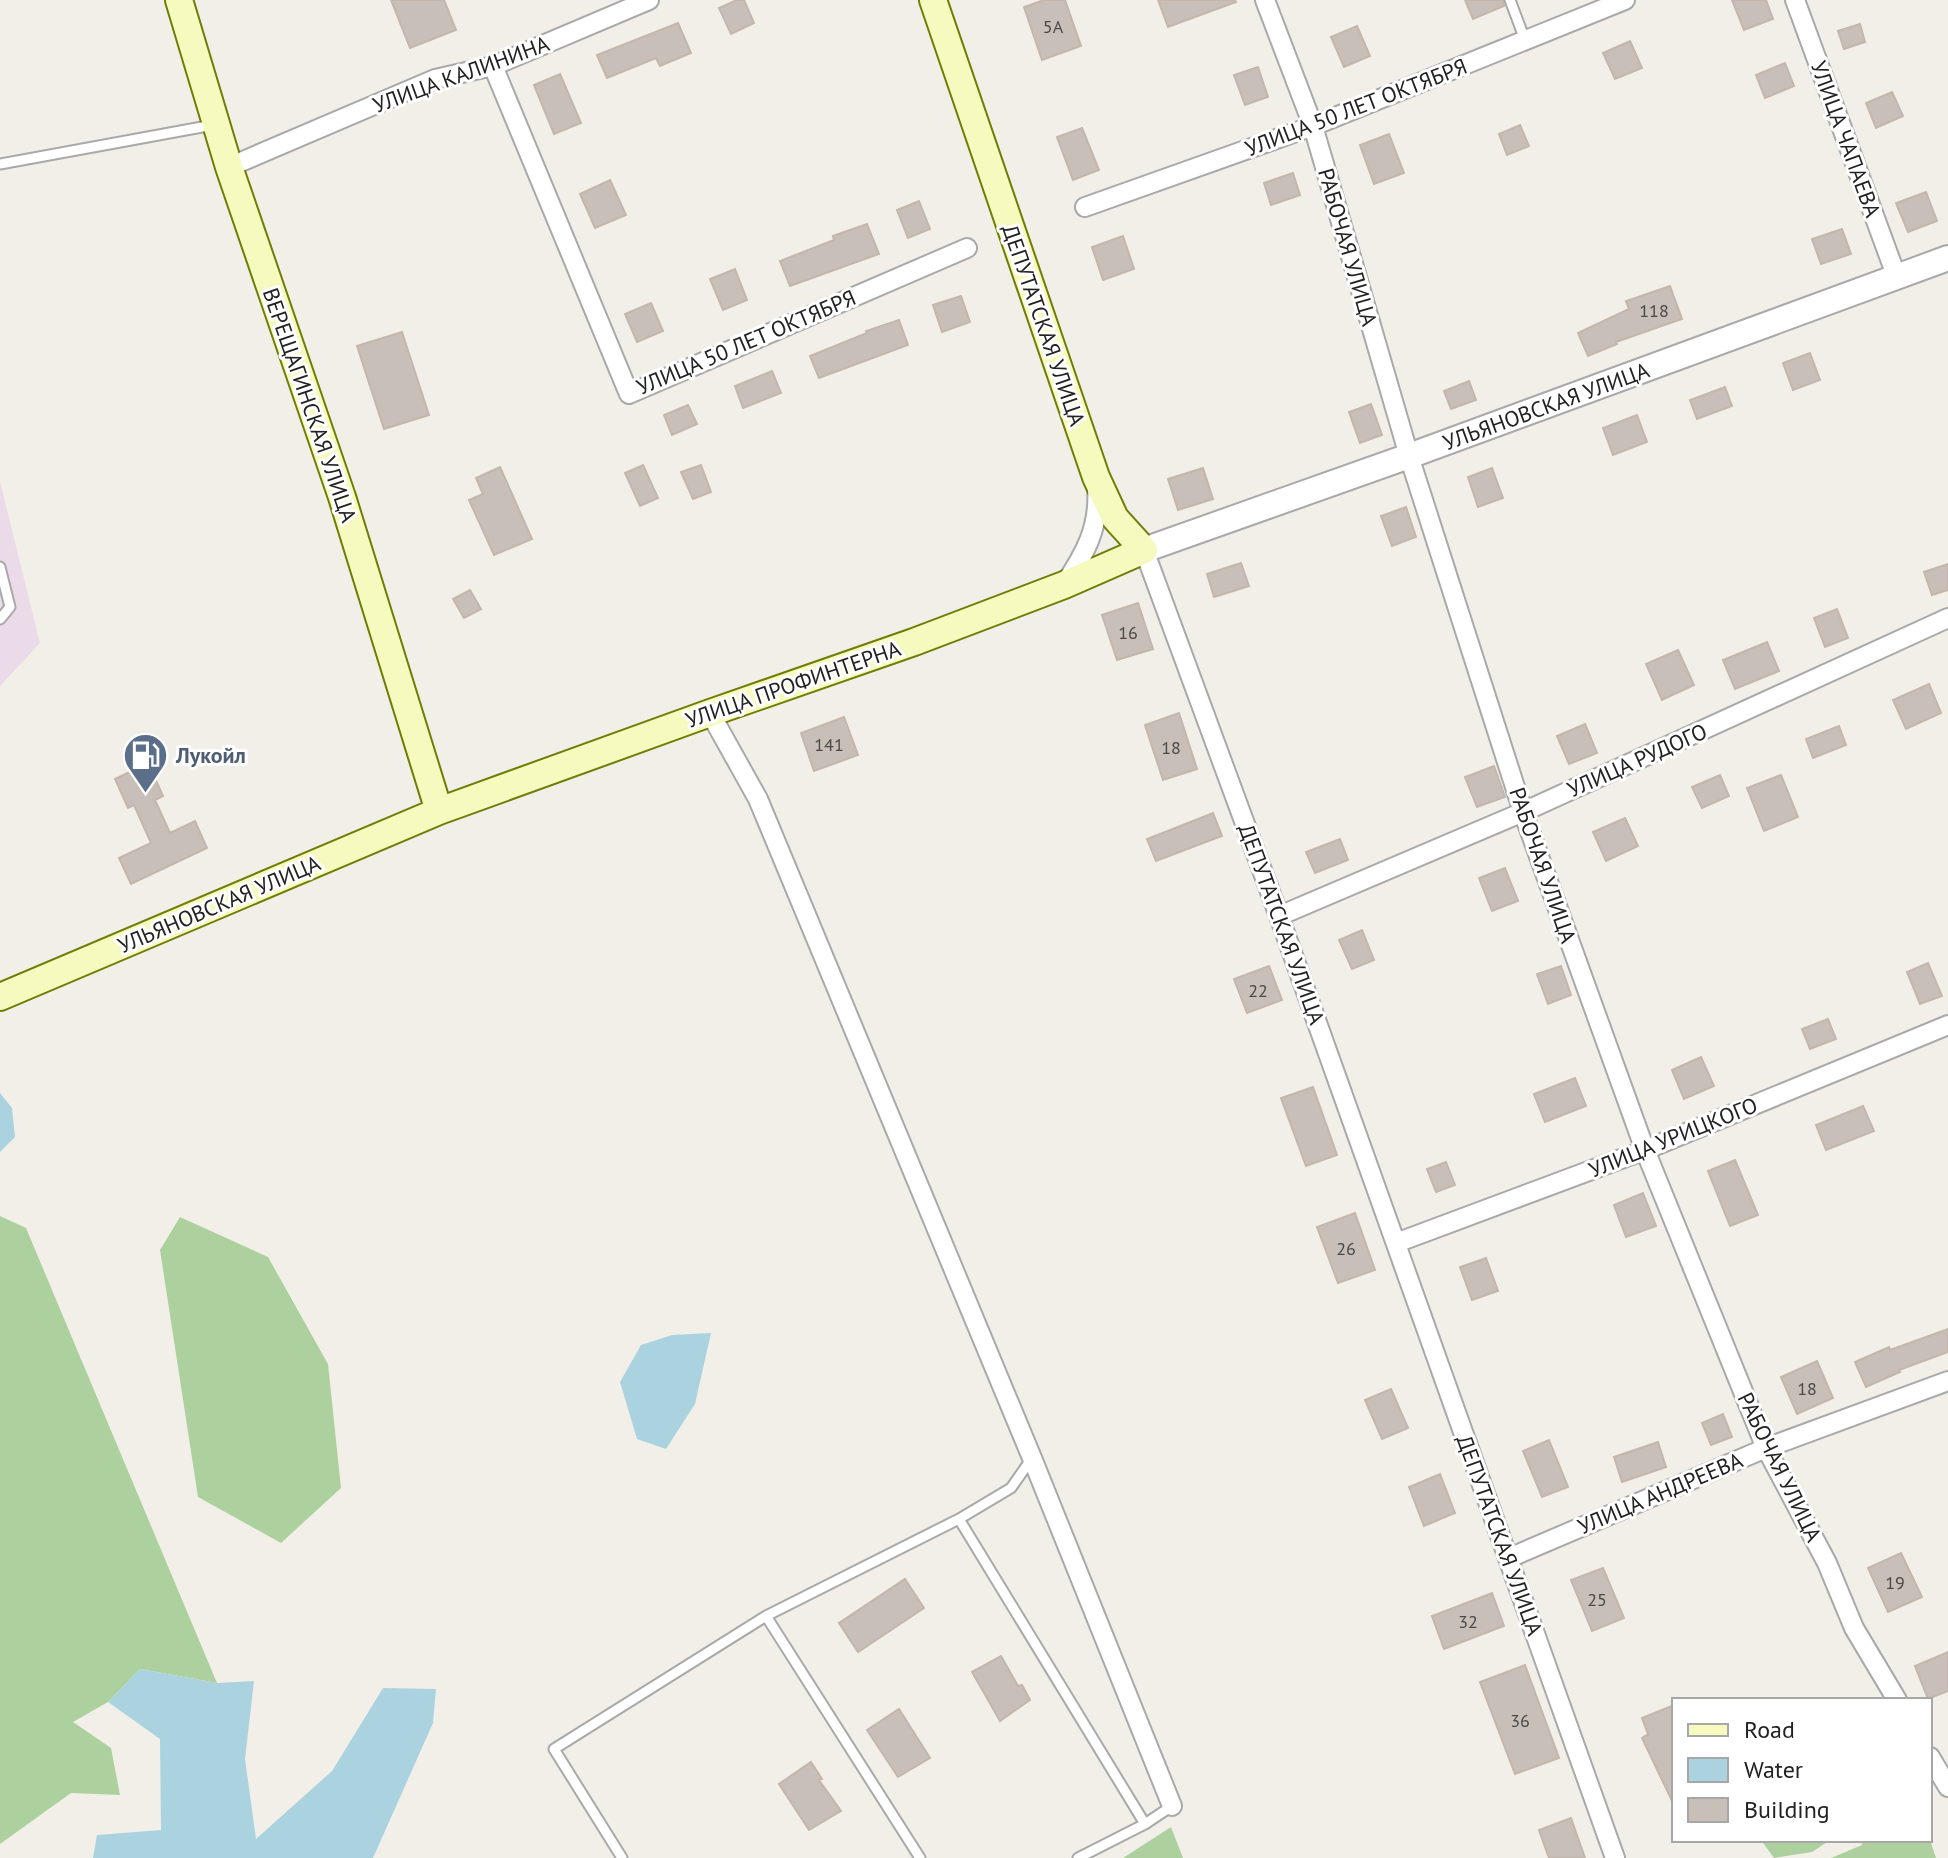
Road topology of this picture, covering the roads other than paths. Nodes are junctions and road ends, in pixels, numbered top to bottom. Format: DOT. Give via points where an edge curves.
graph roads {
  1 [pos="179,0"];
  2 [pos="649,0"];
  3 [pos="933,0"];
  4 [pos="1265,0"];
  5 [pos="1510,0"];
  6 [pos="1625,0"];
  7 [pos="1795,0"];
  8 [pos="1525,40"];
  9 [pos="493,66"];
  10 [pos="215,125"];
  11 [pos="1313,126"];
  12 [pos="0,164"];
  13 [pos="229,167"];
  14 [pos="1085,207"];
  15 [pos="967,248"];
  16 [pos="1948,258"];
  17 [pos="1897,278"];
  18 [pos="1409,456"];
  19 [pos="1096,477"];
  20 [pos="1144,550"];
  21 [pos="0,567"];
  22 [pos="1064,585"];
  23 [pos="1948,618"];
  24 [pos="0,619"];
  25 [pos="710,713"];
  26 [pos="439,811"];
  27 [pos="1523,812"];
  28 [pos="1279,916"];
  29 [pos="0,997"];
  30 [pos="1948,1025"];
  31 [pos="1645,1150"];
  32 [pos="1396,1243"];
  33 [pos="1948,1381"];
  34 [pos="1766,1448"];
  35 [pos="1032,1458"];
  36 [pos="959,1519"];
  37 [pos="1509,1558"];
  38 [pos="766,1616"];
  39 [pos="1896,1698"];
  40 [pos="1932,1760"];
  41 [pos="1948,1787"];
  42 [pos="1172,1806"];
  43 [pos="1145,1824"];
  44 [pos="622,1858"];
  45 [pos="920,1858"];
  46 [pos="1078,1858"];
  47 [pos="1615,1858"];
  1 -- 10 [label="main road, ВЕРЕЩАГИНСКАЯ УЛИЦА"];
  2 -- 9 [label="street, УЛИЦА КАЛИНИНА"];
  3 -- 19 [label="main road, ДЕПУТАТСКАЯ УЛИЦА"];
  4 -- 11 [label="street, РАБОЧАЯ УЛИЦА"];
  5 -- 8 [label="lane"];
  6 -- 8 [label="street, УЛИЦА 50 ЛЕТ ОКТЯБРЯ"];
  7 -- 17 [label="street, УЛИЦА ЧАПАЕВА"];
  8 -- 11 [label="street, УЛИЦА 50 ЛЕТ ОКТЯБРЯ"];
  9 -- 13 [label="street, УЛИЦА КАЛИНИНА" via="435,79"];
  9 -- 15 [label="street, УЛИЦА 50 ЛЕТ ОКТЯБРЯ" via="629,394"];
  10 -- 12 [label="lane"];
  10 -- 13 [label="main road, ВЕРЕЩАГИНСКАЯ УЛИЦА"];
  11 -- 14 [label="street, УЛИЦА 50 ЛЕТ ОКТЯБРЯ"];
  11 -- 18 [label="street, РАБОЧАЯ УЛИЦА"];
  13 -- 26 [label="main road, ВЕРЕЩАГИНСКАЯ УЛИЦА" via="342,497"];
  16 -- 17 [label="street, УЛЬЯНОВСКАЯ УЛИЦА"];
  17 -- 18 [label="street, УЛЬЯНОВСКАЯ УЛИЦА"];
  18 -- 20 [label="street, УЛЬЯНОВСКАЯ УЛИЦА"];
  18 -- 27 [label="street, РАБОЧАЯ УЛИЦА"];
  19 -- 20 [label="main road, ДЕПУТАТСКАЯ УЛИЦА" via="1115,518"];
  19 -- 22 [label="street" via="1093,534"];
  20 -- 22 [label="main road, УЛИЦА ПРОФИНТЕРНА"];
  20 -- 28 [label="street, ДЕПУТАТСКАЯ УЛИЦА"];
  21 -- 24 [label="lane" via="10,607"];
  22 -- 25 [label="main road, УЛИЦА ПРОФИНТЕРНА"];
  23 -- 27 [label="street, УЛИЦА РУДОГО"];
  25 -- 26 [label="main road, УЛИЦА ПРОФИНТЕРНА"];
  25 -- 35 [label="street" via="758,799"];
  26 -- 29 [label="main road, УЛЬЯНОВСКАЯ УЛИЦА"];
  27 -- 28 [label="street, УЛИЦА РУДОГО"];
  27 -- 31 [label="street, РАБОЧАЯ УЛИЦА"];
  28 -- 32 [label="street, ДЕПУТАТСКАЯ УЛИЦА"];
  30 -- 31 [label="street, УЛИЦА УРИЦКОГО"];
  31 -- 32 [label="street, УЛИЦА УРИЦКОГО"];
  31 -- 34 [label="street, РАБОЧАЯ УЛИЦА"];
  32 -- 37 [label="street, ДЕПУТАТСКАЯ УЛИЦА"];
  33 -- 34 [label="street, УЛИЦА АНДРЕЕВА"];
  34 -- 37 [label="street, УЛИЦА АНДРЕЕВА"];
  34 -- 39 [label="street, РАБОЧАЯ УЛИЦА" via="1827,1563 1854,1628"];
  35 -- 36 [label="lane" via="1011,1488"];
  35 -- 42 [label="street"];
  36 -- 38 [label="lane"];
  36 -- 43 [label="lane"];
  37 -- 47 [label="street, ДЕПУТАТСКАЯ УЛИЦА"];
  38 -- 44 [label="lane" via="554,1749"];
  38 -- 45 [label="lane"];
  40 -- 41 [label="street"];
  42 -- 43 [label="lane"];
  43 -- 46 [label="lane"];
}
